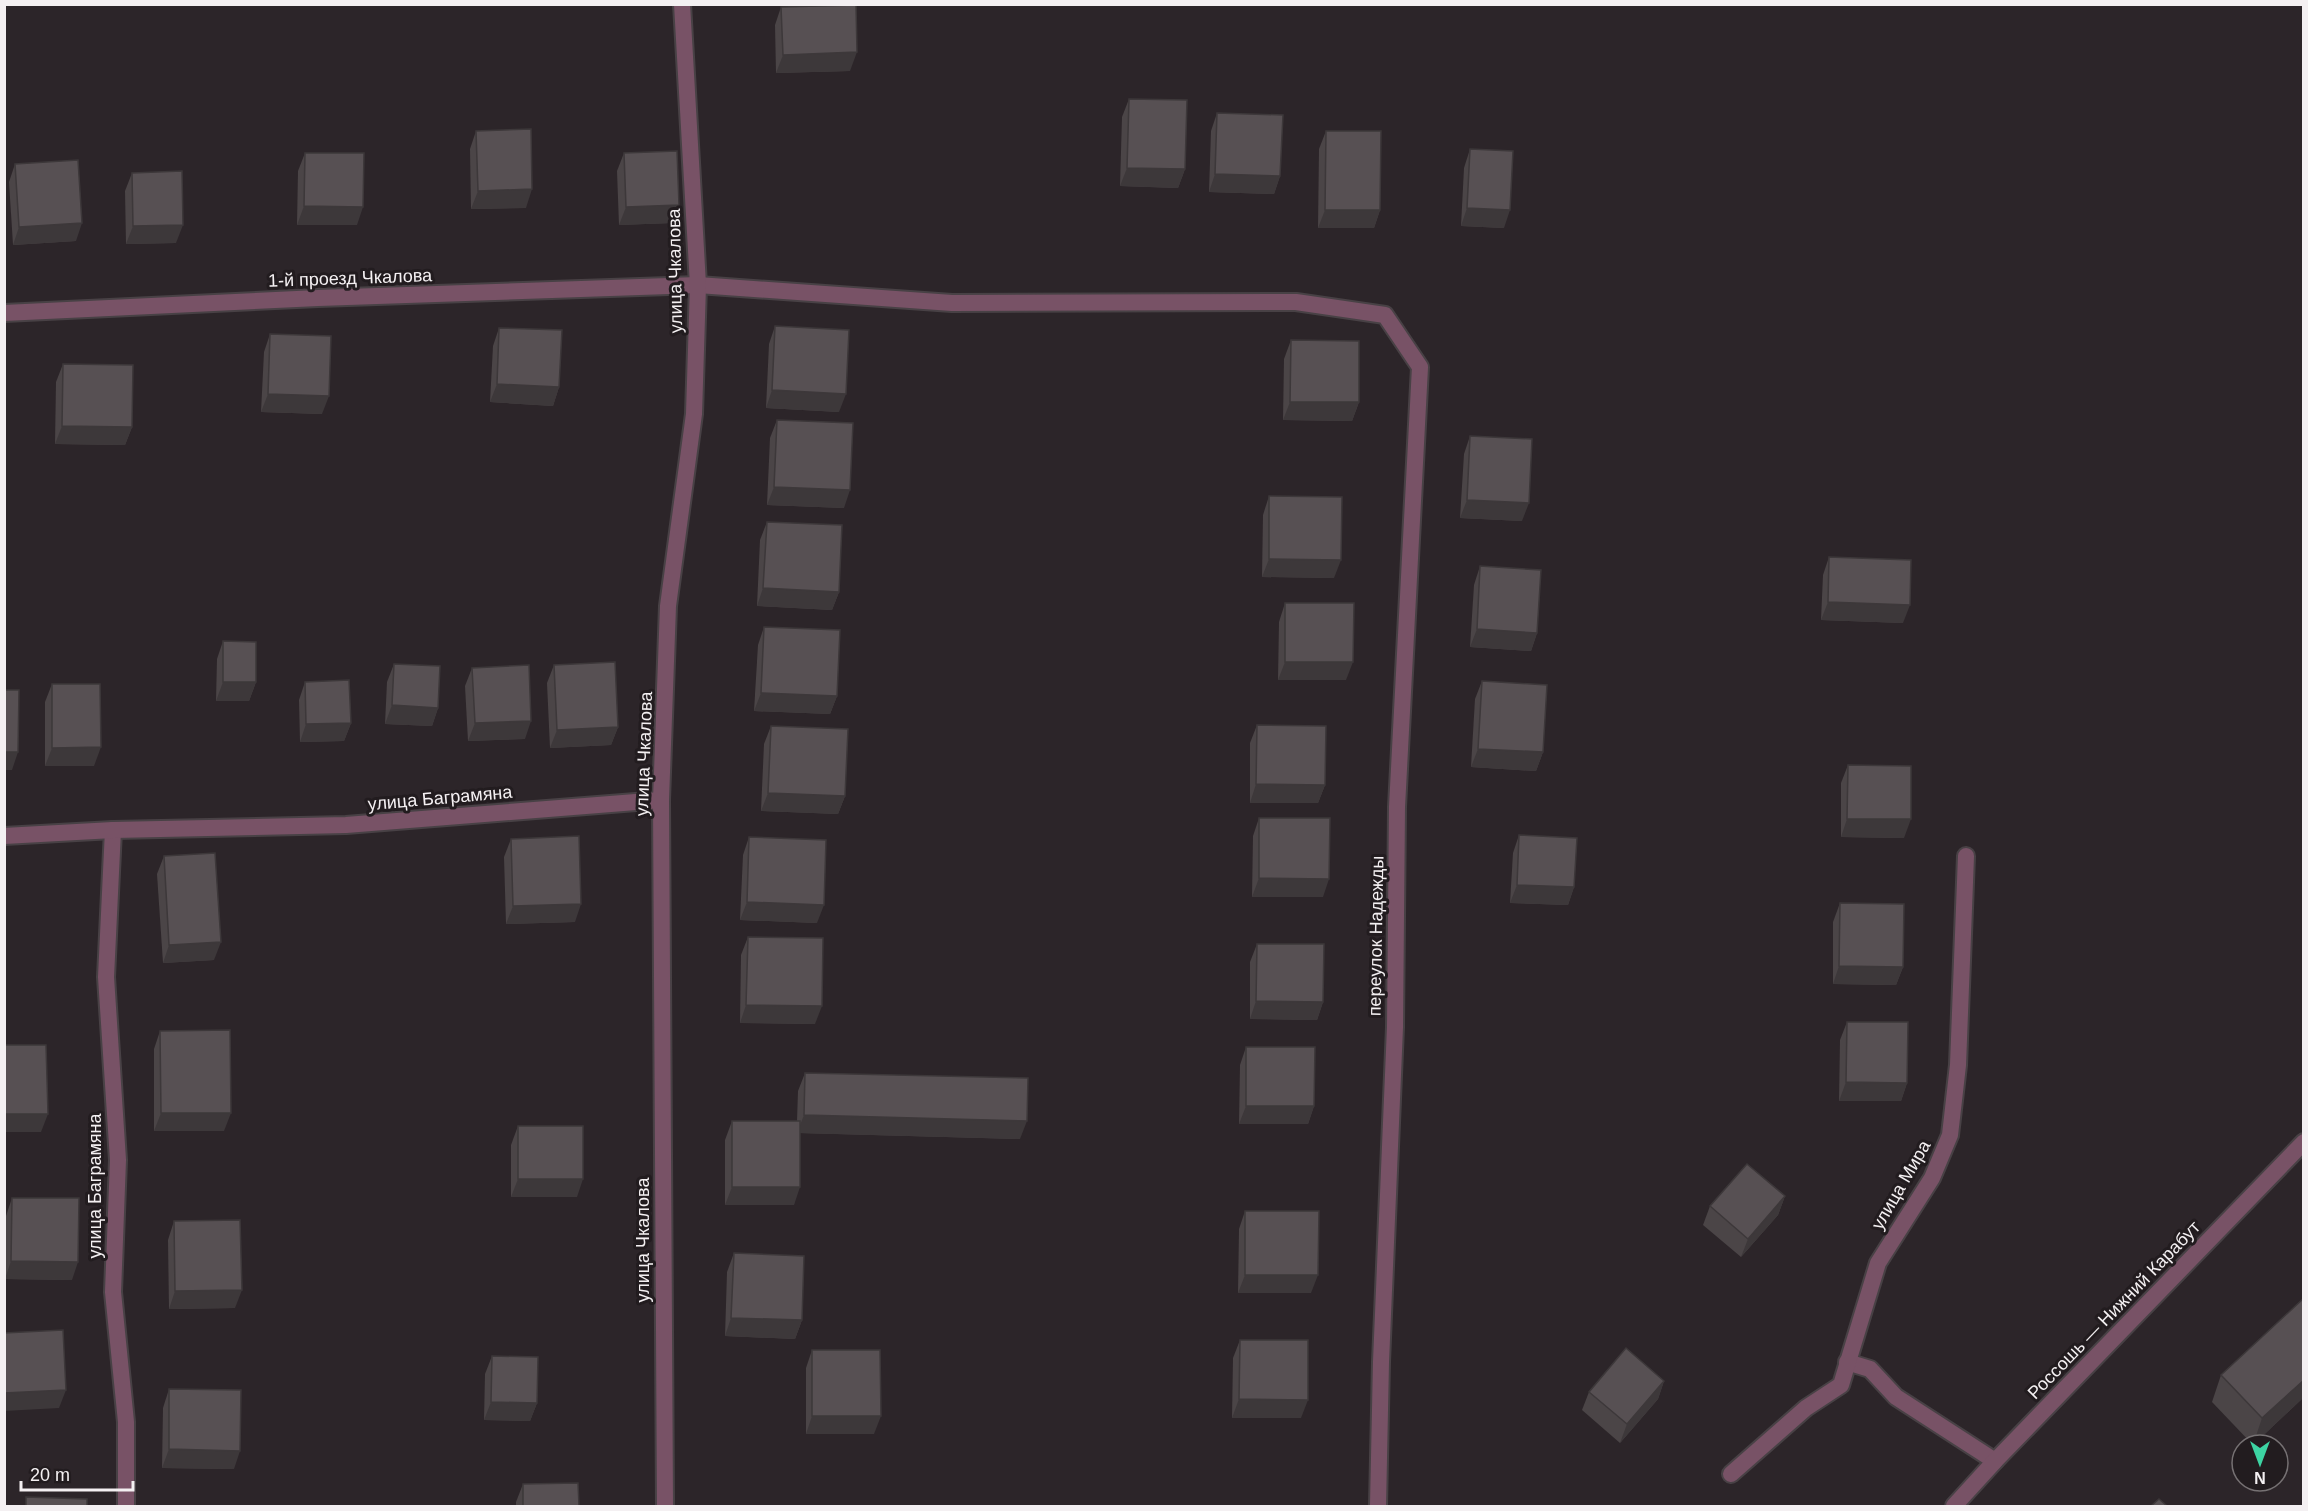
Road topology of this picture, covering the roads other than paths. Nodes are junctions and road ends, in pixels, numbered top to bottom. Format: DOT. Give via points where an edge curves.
graph roads {
  1 [pos="682,4"];
  2 [pos="698,285"];
  3 [pos="4,313"];
  4 [pos="1420,367"];
  5 [pos="662,800"];
  6 [pos="113,830"];
  7 [pos="4,836"];
  8 [pos="1966,856"];
  9 [pos="2304,1142"];
  10 [pos="1847,1362"];
  11 [pos="1995,1461"];
  12 [pos="1731,1474"];
  13 [pos="126,1506"];
  14 [pos="665,1506"];
  15 [pos="1378,1506"];
  16 [pos="1954,1506"];
  1 -- 2 [label="street, улица Чкалова"];
  2 -- 3 [label="street, 1-й проезд Чкалова"];
  2 -- 4 [label="street, 1-й проезд Чкалова" via="952,303 1296,302 1385,315"];
  2 -- 5 [label="street, улица Чкалова" via="694,414 668,606"];
  4 -- 15 [label="street, переулок Надежды" via="1397,807 1395,1027"];
  5 -- 6 [label="street, улица Баграмяна" via="346,825"];
  5 -- 14 [label="street, улица Чкалова"];
  6 -- 7 [label="street, улица Баграмяна"];
  6 -- 13 [label="street, улица Баграмяна" via="106,977 118,1160 113,1292 126,1422"];
  8 -- 10 [label="street, улица Мира" via="1959,1065 1950,1135 1932,1178 1878,1263"];
  9 -- 11 [label="street, Россошь — Нижний Карабут"];
  10 -- 11 [label="street" via="1870,1369 1896,1397"];
  10 -- 12 [label="street, улица Мира" via="1841,1385 1806,1408"];
  11 -- 16 [label="street, Россошь — Нижний Карабут"];
}
